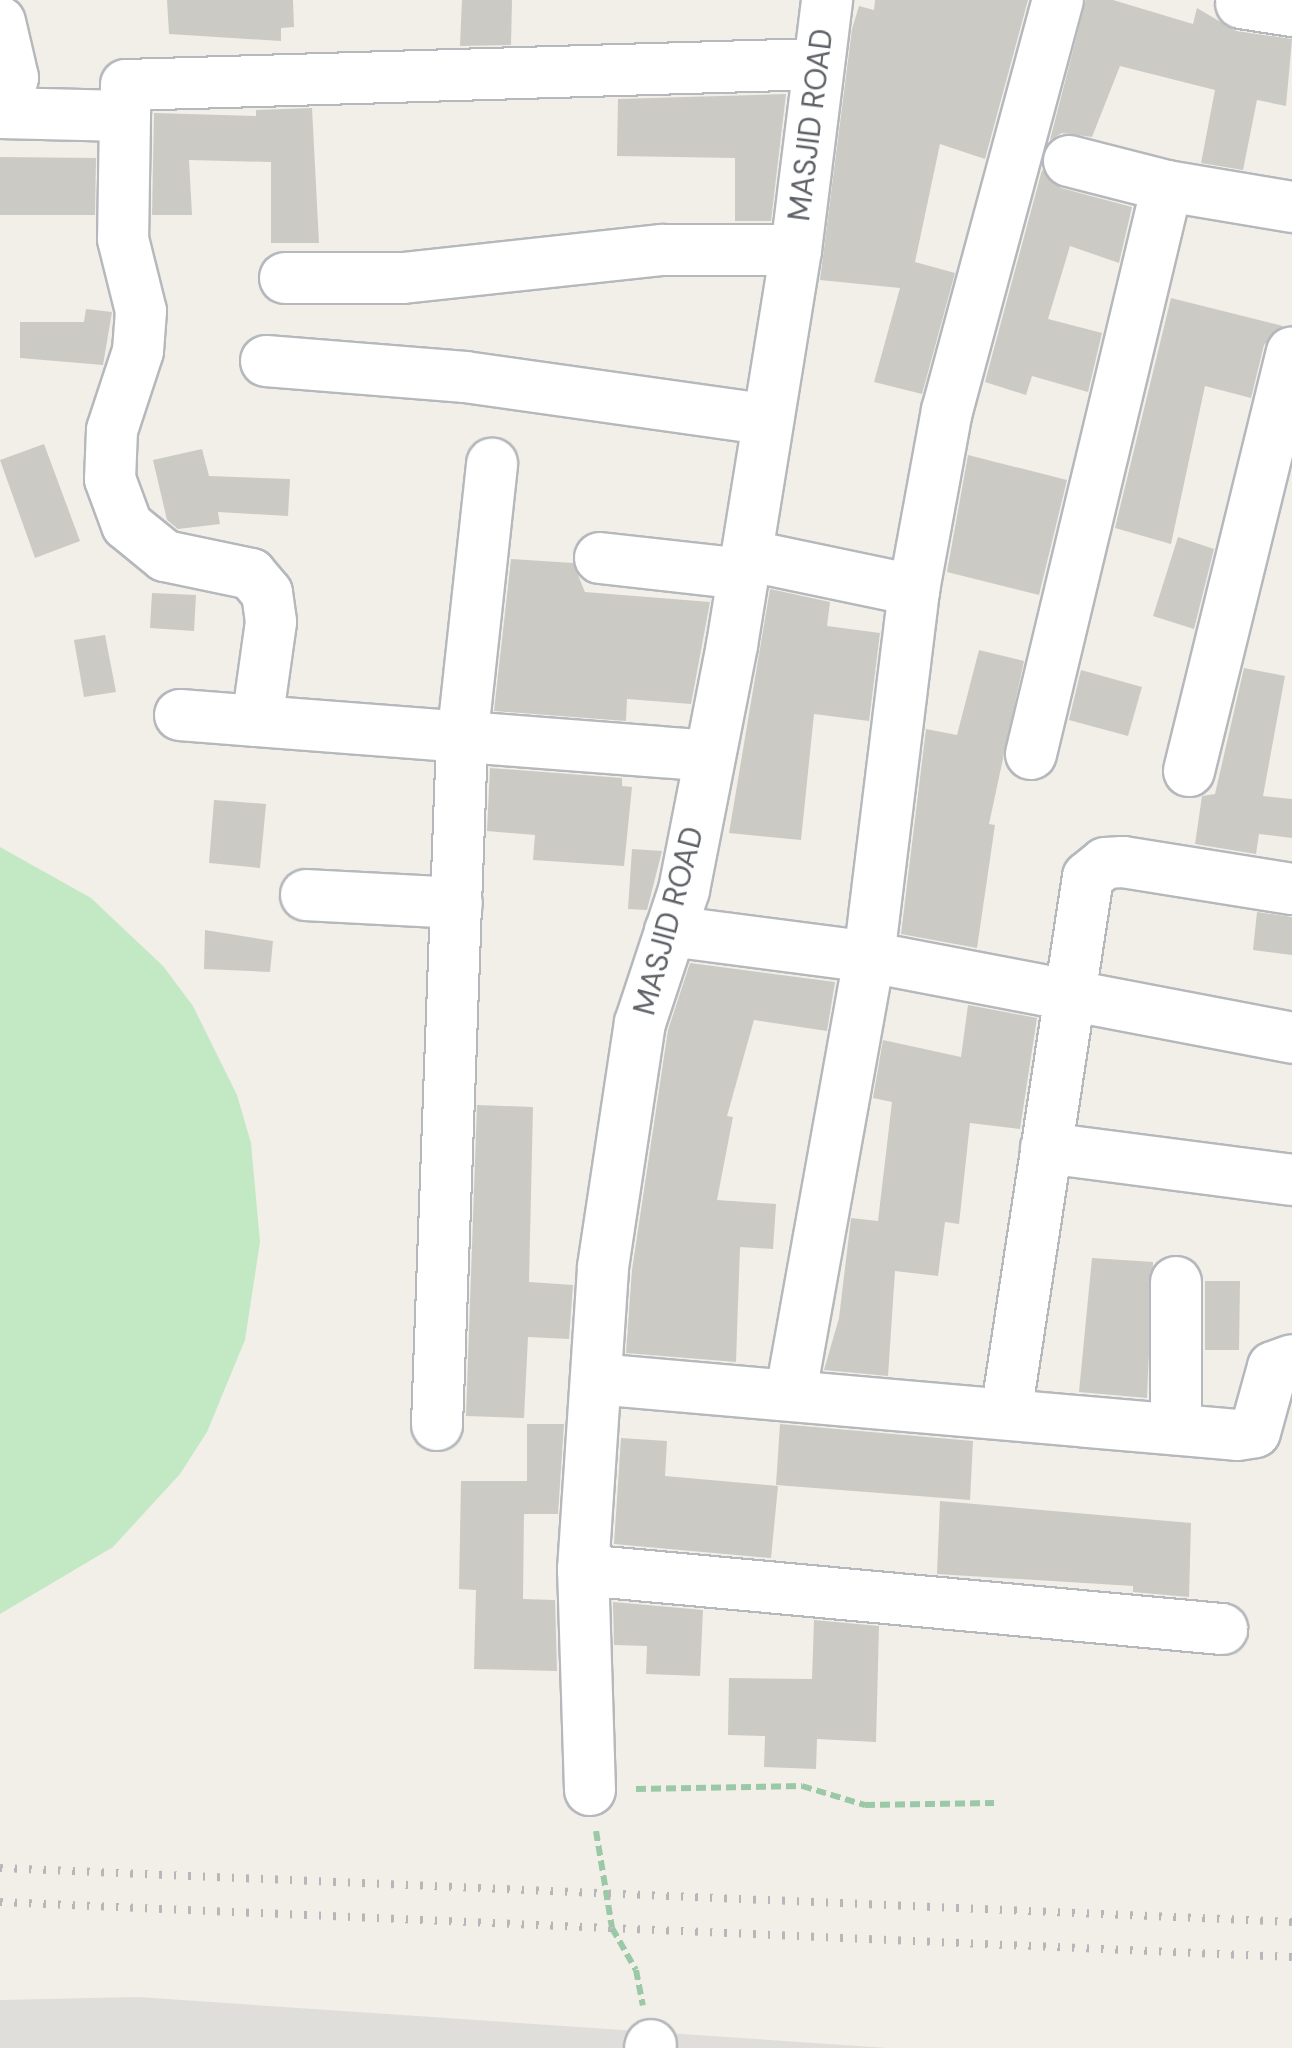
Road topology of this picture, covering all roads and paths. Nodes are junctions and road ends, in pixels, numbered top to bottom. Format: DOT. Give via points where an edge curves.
graph roads {
  1 [pos="826,0"];
  2 [pos="1058,0"];
  3 [pos="1241,3"];
  4 [pos="1292,10"];
  5 [pos="0,22"];
  6 [pos="818,64"];
  7 [pos="0,112"];
  8 [pos="125,116"];
  9 [pos="1069,161"];
  10 [pos="1168,186"];
  11 [pos="1292,207"];
  12 [pos="796,250"];
  13 [pos="285,278"];
  14 [pos="1292,353"];
  15 [pos="266,361"];
  16 [pos="765,419"];
  17 [pos="492,464"];
  18 [pos="600,558"];
  19 [pos="744,565"];
  20 [pos="914,590"];
  21 [pos="180,715"];
  22 [pos="258,721"];
  23 [pos="462,741"];
  24 [pos="1030,754"];
  25 [pos="709,756"];
  26 [pos="1190,771"];
  27 [pos="1292,889"];
  28 [pos="306,895"];
  29 [pos="457,903"];
  30 [pos="670,932"];
  31 [pos="869,958"];
  32 [pos="1068,998"];
  33 [pos="1292,1038"];
  34 [pos="1046,1148"];
  35 [pos="1292,1180"];
  36 [pos="1176,1282"];
  37 [pos="1292,1360"];
  38 [pos="596,1379"];
  39 [pos="791,1392"];
  40 [pos="1006,1414"];
  41 [pos="437,1424"];
  42 [pos="1176,1430"];
  43 [pos="583,1570"];
  44 [pos="1222,1628"];
  45 [pos="590,1790"];
  46 [pos="994,1802"];
  47 [pos="651,2047"];
  1 -- 6 [label="street, MASJID ROAD"];
  2 -- 20 [label="street" via="947,411"];
  3 -- 4 [label="street"];
  5 -- 7 [label="street" via="13,78"];
  6 -- 8 [label="street" via="126,85"];
  6 -- 12 [label="street, MASJID ROAD"];
  7 -- 8 [label="street"];
  8 -- 22 [label="street" via="123,239 141,311 138,351 112,430 110,479 127,525 165,556 250,574 267,593 270,622"];
  9 -- 10 [label="street"];
  10 -- 11 [label="street"];
  10 -- 24 [label="street"];
  12 -- 13 [label="street" via="662,250 403,278"];
  12 -- 16 [label="street, MASJID ROAD"];
  14 -- 26 [label="street"];
  15 -- 16 [label="street" via="464,377"];
  16 -- 19 [label="street, MASJID ROAD"];
  17 -- 23 [label="street"];
  18 -- 19 [label="street"];
  19 -- 20 [label="street"];
  19 -- 25 [label="street, MASJID ROAD"];
  20 -- 31 [label="street"];
  21 -- 22 [label="street"];
  22 -- 23 [label="street"];
  23 -- 25 [label="street"];
  23 -- 29 [label="street"];
  25 -- 30 [label="street, MASJID ROAD"];
  27 -- 32 [label="street" via="1105,864 1088,878"];
  28 -- 29 [label="street"];
  29 -- 41 [label="street" via="445,1076"];
  30 -- 31 [label="street"];
  30 -- 38 [label="street, MASJID ROAD" via="640,1023 603,1268"];
  31 -- 32 [label="street"];
  31 -- 39 [label="street"];
  32 -- 33 [label="street"];
  32 -- 34 [label="street"];
  34 -- 35 [label="street"];
  34 -- 40 [label="street"];
  36 -- 42 [label="street"];
  37 -- 42 [label="street" via="1273,1367 1255,1432"];
  38 -- 39 [label="street"];
  38 -- 43 [label="street, MASJID ROAD"];
  39 -- 40 [label="street"];
  40 -- 42 [label="street"];
  43 -- 44 [label="street"];
  43 -- 45 [label="street, MASJID ROAD"];
  45 -- 46 [label="path" via="802,1786 865,1805"];
  45 -- 47 [label="path" via="612,1928 636,1970"];
}
